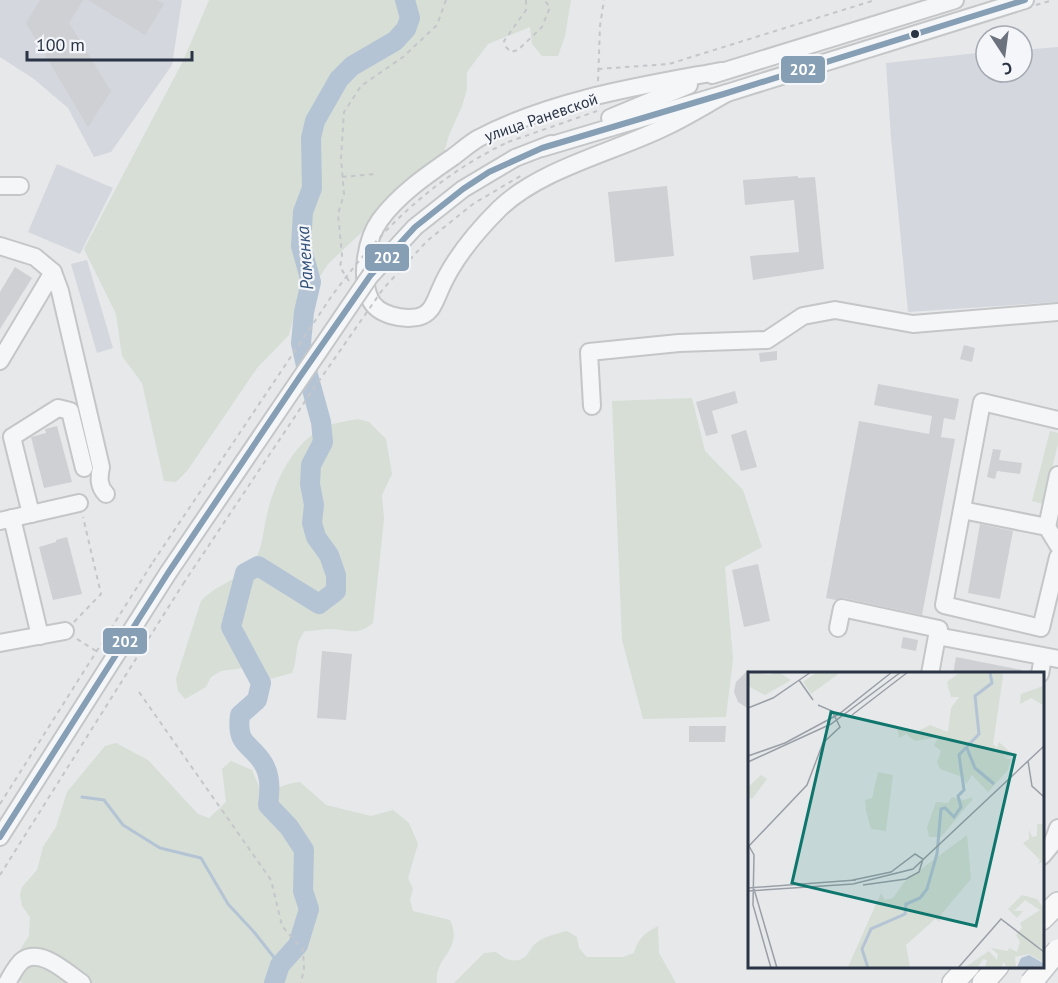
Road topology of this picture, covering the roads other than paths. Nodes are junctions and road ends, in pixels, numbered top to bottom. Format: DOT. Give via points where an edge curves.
graph roads {
  1 [pos="955,0"];
  2 [pos="1025,0"];
  3 [pos="721,71"];
  4 [pos="727,93"];
  5 [pos="542,147"];
  6 [pos="0,186"];
  7 [pos="20,186"];
  8 [pos="0,246"];
  9 [pos="53,272"];
  10 [pos="1058,312"];
  11 [pos="0,361"];
  12 [pos="592,406"];
  13 [pos="1058,420"];
  14 [pos="84,468"];
  15 [pos="1058,475"];
  16 [pos="106,494"];
  17 [pos="79,503"];
  18 [pos="962,510"];
  19 [pos="31,514"];
  20 [pos="6,520"];
  21 [pos="1047,527"];
  22 [pos="1058,545"];
  23 [pos="1058,557"];
  24 [pos="944,604"];
  25 [pos="838,628"];
  26 [pos="65,631"];
  27 [pos="938,632"];
  28 [pos="40,636"];
  29 [pos="0,643"];
  30 [pos="1051,658"];
  31 [pos="930,672"];
  32 [pos="1041,672"];
  33 [pos="1058,828"];
  34 [pos="3,833"];
  35 [pos="1043,854"];
  36 [pos="1058,885"];
  37 [pos="1043,897"];
  38 [pos="1058,903"];
  39 [pos="1043,917"];
  40 [pos="1058,943"];
  41 [pos="1058,950"];
  42 [pos="1058,964"];
  43 [pos="1043,967"];
  44 [pos="967,968"];
  45 [pos="992,968"];
  46 [pos="994,968"];
  47 [pos="1039,974"];
  48 [pos="7,983"];
  49 [pos="82,983"];
  50 [pos="952,983"];
  51 [pos="963,983"];
  52 [pos="983,983"];
  53 [pos="1016,983"];
  1 -- 3 [label="street"];
  2 -- 4 [label="street"];
  3 -- 4 [label="street, улица Раневской" via="577,100 478,139 413,186 380,220 370,239 364,265 370,300 384,313 402,318 421,317 435,305 455,262 478,232 529,185 667,126"];
  3 -- 5 [label="street"];
  4 -- 5 [label="street"];
  5 -- 34 [label="street, bridge" via="463,189 415,227 370,276 168,573"];
  6 -- 7 [label="street"];
  8 -- 9 [label="street" via="35,257"];
  9 -- 11 [label="street"];
  9 -- 16 [label="street" via="81,375 101,467 99,482"];
  10 -- 12 [label="street" via="913,324 834,310 803,316 766,340 589,352"];
  13 -- 18 [label="street" via="982,402"];
  14 -- 19 [label="street" via="70,411 58,408 12,437"];
  15 -- 21 [label="street"];
  17 -- 19 [label="street"];
  18 -- 21 [label="street"];
  18 -- 24 [label="street"];
  19 -- 20 [label="street"];
  20 -- 28 [label="street"];
  21 -- 22 [label="street"];
  23 -- 24 [label="street" via="1041,628"];
  24 -- 27 [label="street"];
  25 -- 27 [label="street" via="842,608"];
  26 -- 28 [label="street"];
  27 -- 30 [label="street"];
  27 -- 31 [label="street"];
  28 -- 29 [label="street"];
  30 -- 32 [label="street"];
  33 -- 35 [label="street"];
  36 -- 37 [label="main road"];
  38 -- 39 [label="main road"];
  40 -- 43 [label="main road"];
  41 -- 47 [label="main road, bridge"];
  42 -- 47 [label="street"];
  44 -- 50 [label="main road"];
  45 -- 51 [label="street"];
  46 -- 52 [label="main road"];
  47 -- 53 [label="main road"];
  48 -- 49 [label="street" via="22,960 34,956"];
}
